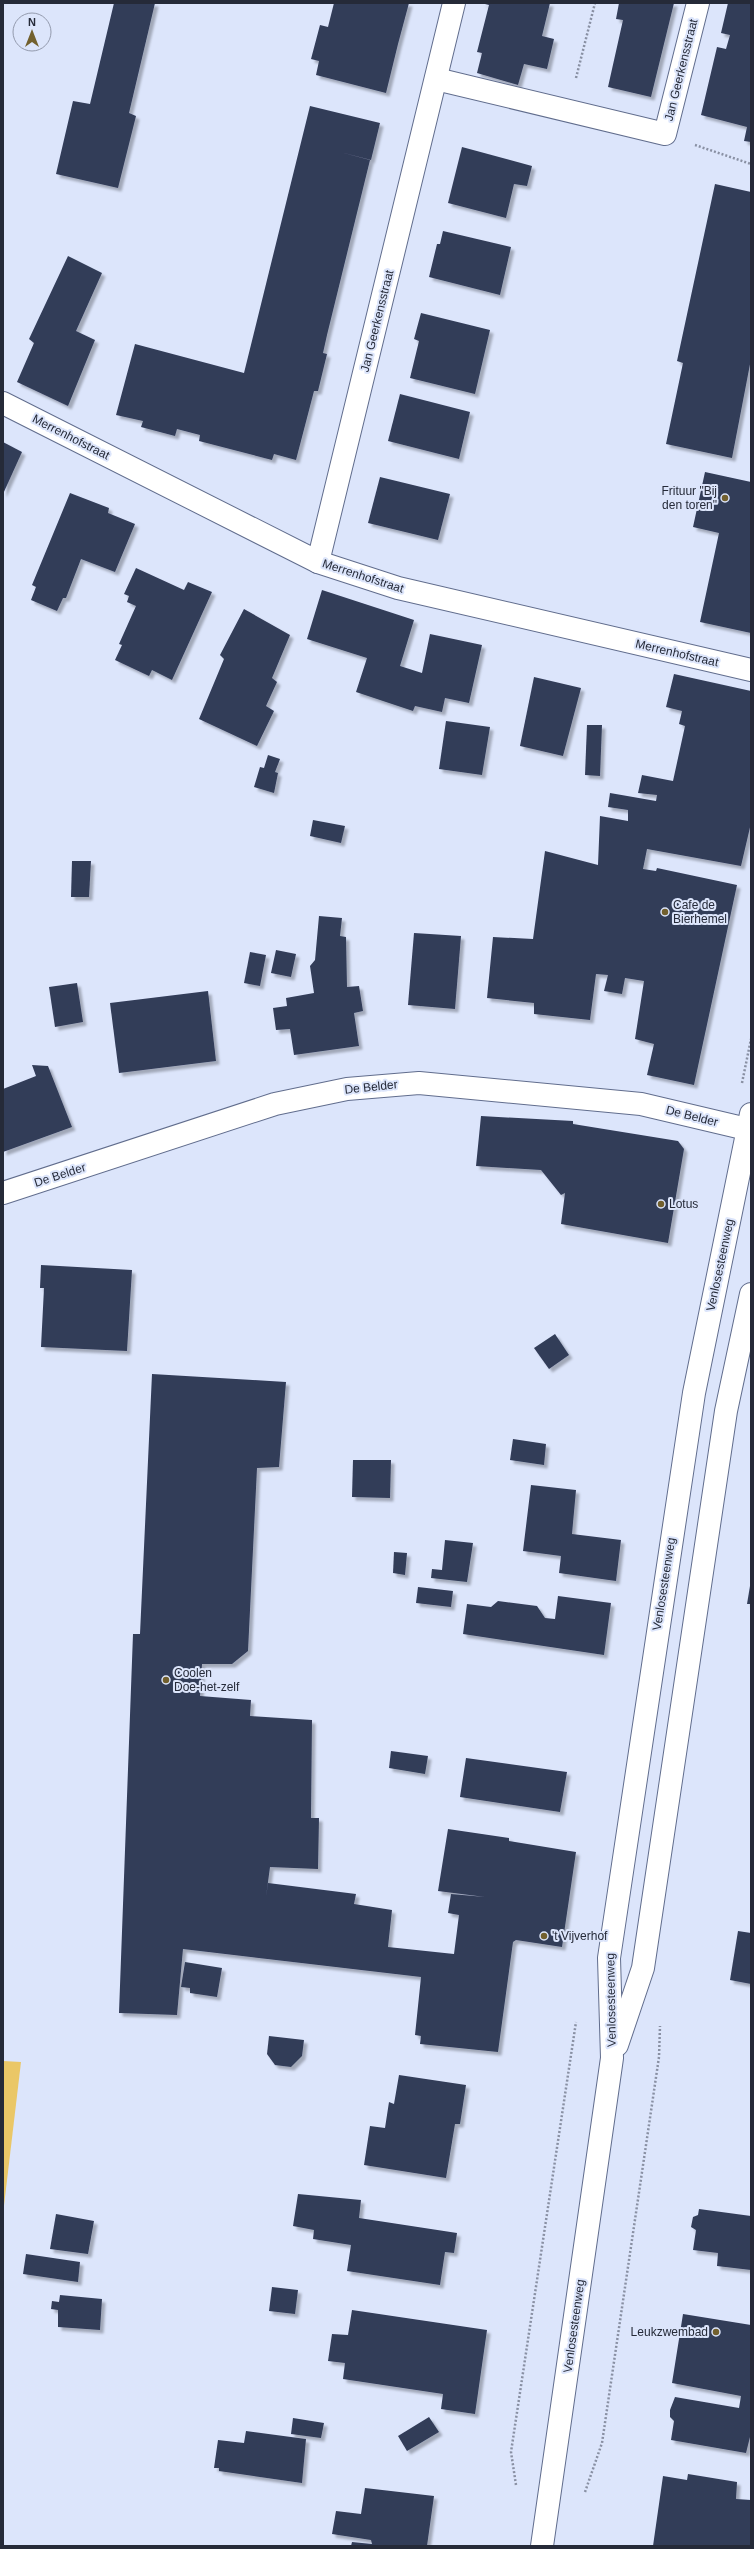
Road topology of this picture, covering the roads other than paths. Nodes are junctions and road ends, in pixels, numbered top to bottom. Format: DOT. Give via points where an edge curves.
graph roads {
  1 [pos="454,3"];
  2 [pos="698,3"];
  3 [pos="436,80"];
  4 [pos="3,403"];
  5 [pos="318,562"];
  6 [pos="751,670"];
  7 [pos="750,1124"];
  8 [pos="3,1193"];
  9 [pos="751,1294"];
  10 [pos="612,2058"];
  11 [pos="542,2546"];
  1 -- 3 [label="street, Jan Geerkensstraat"];
  2 -- 3 [label="street, Jan Geerkensstraat" via="665,134"];
  3 -- 5 [label="street, Jan Geerkensstraat"];
  4 -- 5 [label="street, Merrenhofstraat"];
  5 -- 6 [label="street, Merrenhofstraat" via="398,588"];
  7 -- 8 [label="street, De Belder" via="641,1104 419,1083 347,1089 275,1104"];
  7 -- 10 [label="street, Venlosesteenweg" via="694,1393 608,1958"];
  9 -- 10 [label="street, Venlosesteenweg" via="726,1411 643,1968"];
  10 -- 11 [label="street, Venlosesteenweg"];
}
